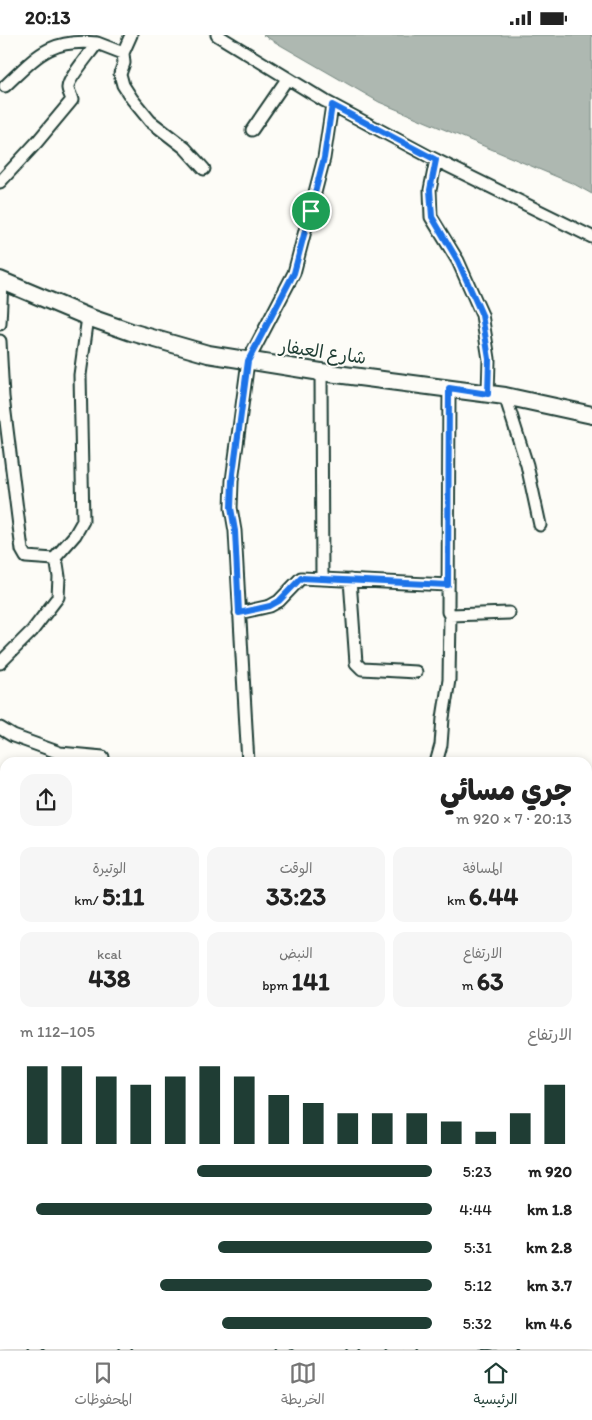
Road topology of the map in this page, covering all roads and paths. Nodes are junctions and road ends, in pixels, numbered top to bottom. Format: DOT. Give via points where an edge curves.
graph roads {
  1 [pos="131,35"];
  2 [pos="217,35"];
  3 [pos="97,43"];
  4 [pos="123,53"];
  5 [pos="287,79"];
  6 [pos="5,86"];
  7 [pos="332,105"];
  8 [pos="252,130"];
  9 [pos="436,160"];
  10 [pos="204,169"];
  11 [pos="0,182"];
  12 [pos="592,237"];
  13 [pos="1,280"];
  14 [pos="88,317"];
  15 [pos="0,324"];
  16 [pos="0,341"];
  17 [pos="248,361"];
  18 [pos="321,372"];
  19 [pos="449,388"];
  20 [pos="488,394"];
  21 [pos="505,395"];
  22 [pos="592,415"];
  23 [pos="540,525"];
  24 [pos="54,559"];
  25 [pos="322,579"];
  26 [pos="350,580"];
  27 [pos="448,585"];
  28 [pos="239,613"];
  29 [pos="509,613"];
  30 [pos="450,615"];
  31 [pos="0,663"];
  32 [pos="416,672"];
  33 [pos="0,728"];
  34 [pos="57,757"];
  35 [pos="248,757"];
  36 [pos="438,757"];
  1 -- 4 [label="street"];
  2 -- 5 [label="street"];
  3 -- 4 [label="street"];
  3 -- 6 [label="street" via="81,41 52,46"];
  3 -- 11 [label="street" via="72,75 68,88 72,99"];
  4 -- 10 [label="street" via="120,74 132,99 150,121 185,148"];
  5 -- 7 [label="street"];
  5 -- 8 [label="street"];
  7 -- 9 [label="street"];
  7 -- 17 [label="street" via="324,158 294,273"];
  9 -- 12 [label="street"];
  9 -- 20 [label="street" via="430,190 432,217 458,261 482,315 489,359"];
  13 -- 14 [label="main road, شارع العيفار"];
  13 -- 15 [label="street"];
  14 -- 17 [label="main road, شارع العيفار" via="178,346"];
  14 -- 24 [label="street" via="80,375 83,521"];
  16 -- 24 [label="street" via="3,397 22,550 26,557"];
  17 -- 18 [label="main road, شارع العيفار"];
  17 -- 28 [label="street" via="231,508"];
  18 -- 19 [label="main road, شارع العيفار"];
  18 -- 25 [label="street"];
  19 -- 20 [label="main road, شارع العيفار"];
  19 -- 27 [label="street"];
  20 -- 21 [label="main road, شارع العيفار"];
  21 -- 22 [label="main road, شارع العيفار"];
  21 -- 23 [label="street" via="527,465"];
  24 -- 31 [label="street" via="59,577 58,597 32,631"];
  25 -- 26 [label="street"];
  25 -- 28 [label="street" via="301,578 279,601"];
  26 -- 27 [label="street"];
  26 -- 32 [label="street" via="356,663 362,669"];
  27 -- 30 [label="street"];
  28 -- 35 [label="street"];
  29 -- 30 [label="street"];
  30 -- 36 [label="street" via="449,680"];
  33 -- 34 [label="street"];
}
